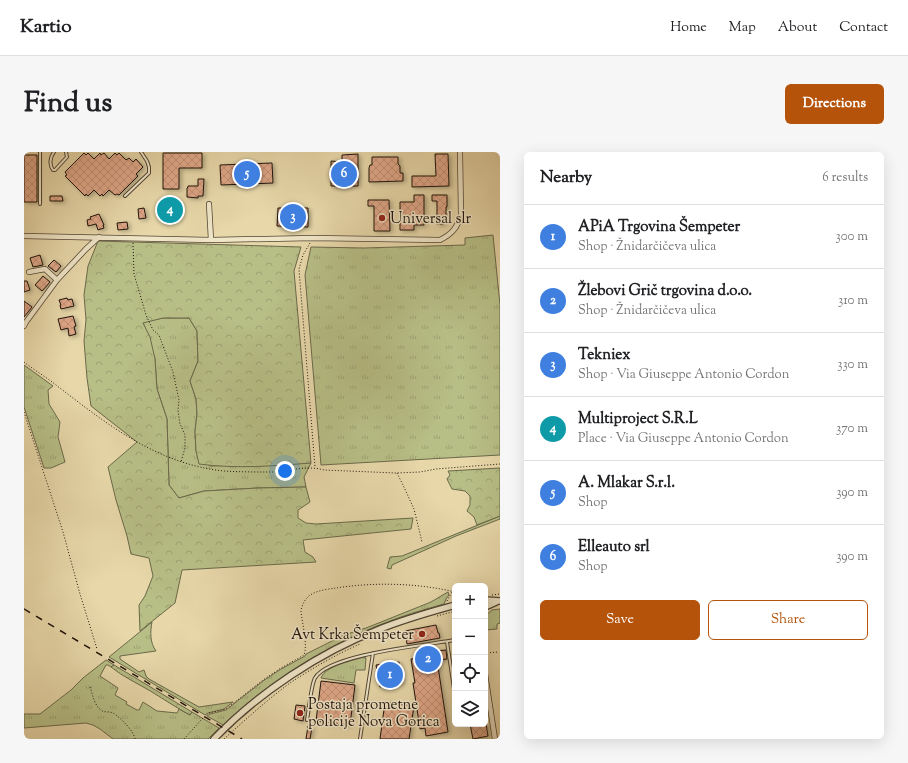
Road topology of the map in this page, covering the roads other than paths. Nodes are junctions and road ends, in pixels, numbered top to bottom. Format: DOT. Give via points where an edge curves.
graph roads {
  1 [pos="40,152"];
  2 [pos="54,152"];
  3 [pos="66,152"];
  4 [pos="141,152"];
  5 [pos="460,152"];
  6 [pos="125,196"];
  7 [pos="40,204"];
  8 [pos="209,204"];
  9 [pos="24,236"];
  10 [pos="99,237"];
  11 [pos="211,240"];
  12 [pos="29,272"];
  13 [pos="58,280"];
  14 [pos="24,326"];
  15 [pos="488,598"];
  16 [pos="498,601"];
  17 [pos="447,605"];
  18 [pos="452,605"];
  19 [pos="488,606"];
  20 [pos="452,607"];
  21 [pos="452,641"];
  22 [pos="447,642"];
  23 [pos="373,653"];
  24 [pos="454,691"];
  25 [pos="487,691"];
  26 [pos="307,720"];
  27 [pos="214,739"];
  28 [pos="360,739"];
  29 [pos="496,739"];
  1 -- 7 [label="lane"];
  2 -- 3 [label="lane" via="50,167 53,170 67,157"];
  4 -- 6 [label="lane" via="147,161 149,173"];
  5 -- 11 [label="street" via="461,215 455,229 449,236 440,240"];
  8 -- 11 [label="street"];
  9 -- 10 [label="street"];
  10 -- 11 [label="street"];
  10 -- 13 [label="street"];
  12 -- 13 [label="street" via="45,269"];
  13 -- 14 [label="street"];
  15 -- 16 [label="street"];
  16 -- 19 [label="street"];
  17 -- 18 [label="street"];
  17 -- 20 [label="street"];
  17 -- 27 [label="street" via="379,629 337,648 299,670 252,704"];
  21 -- 22 [label="lane"];
  22 -- 23 [label="lane"];
  22 -- 24 [label="lane"];
  23 -- 26 [label="lane" via="329,666 318,673 313,682"];
  23 -- 28 [label="lane"];
  25 -- 29 [label="street"];
}
